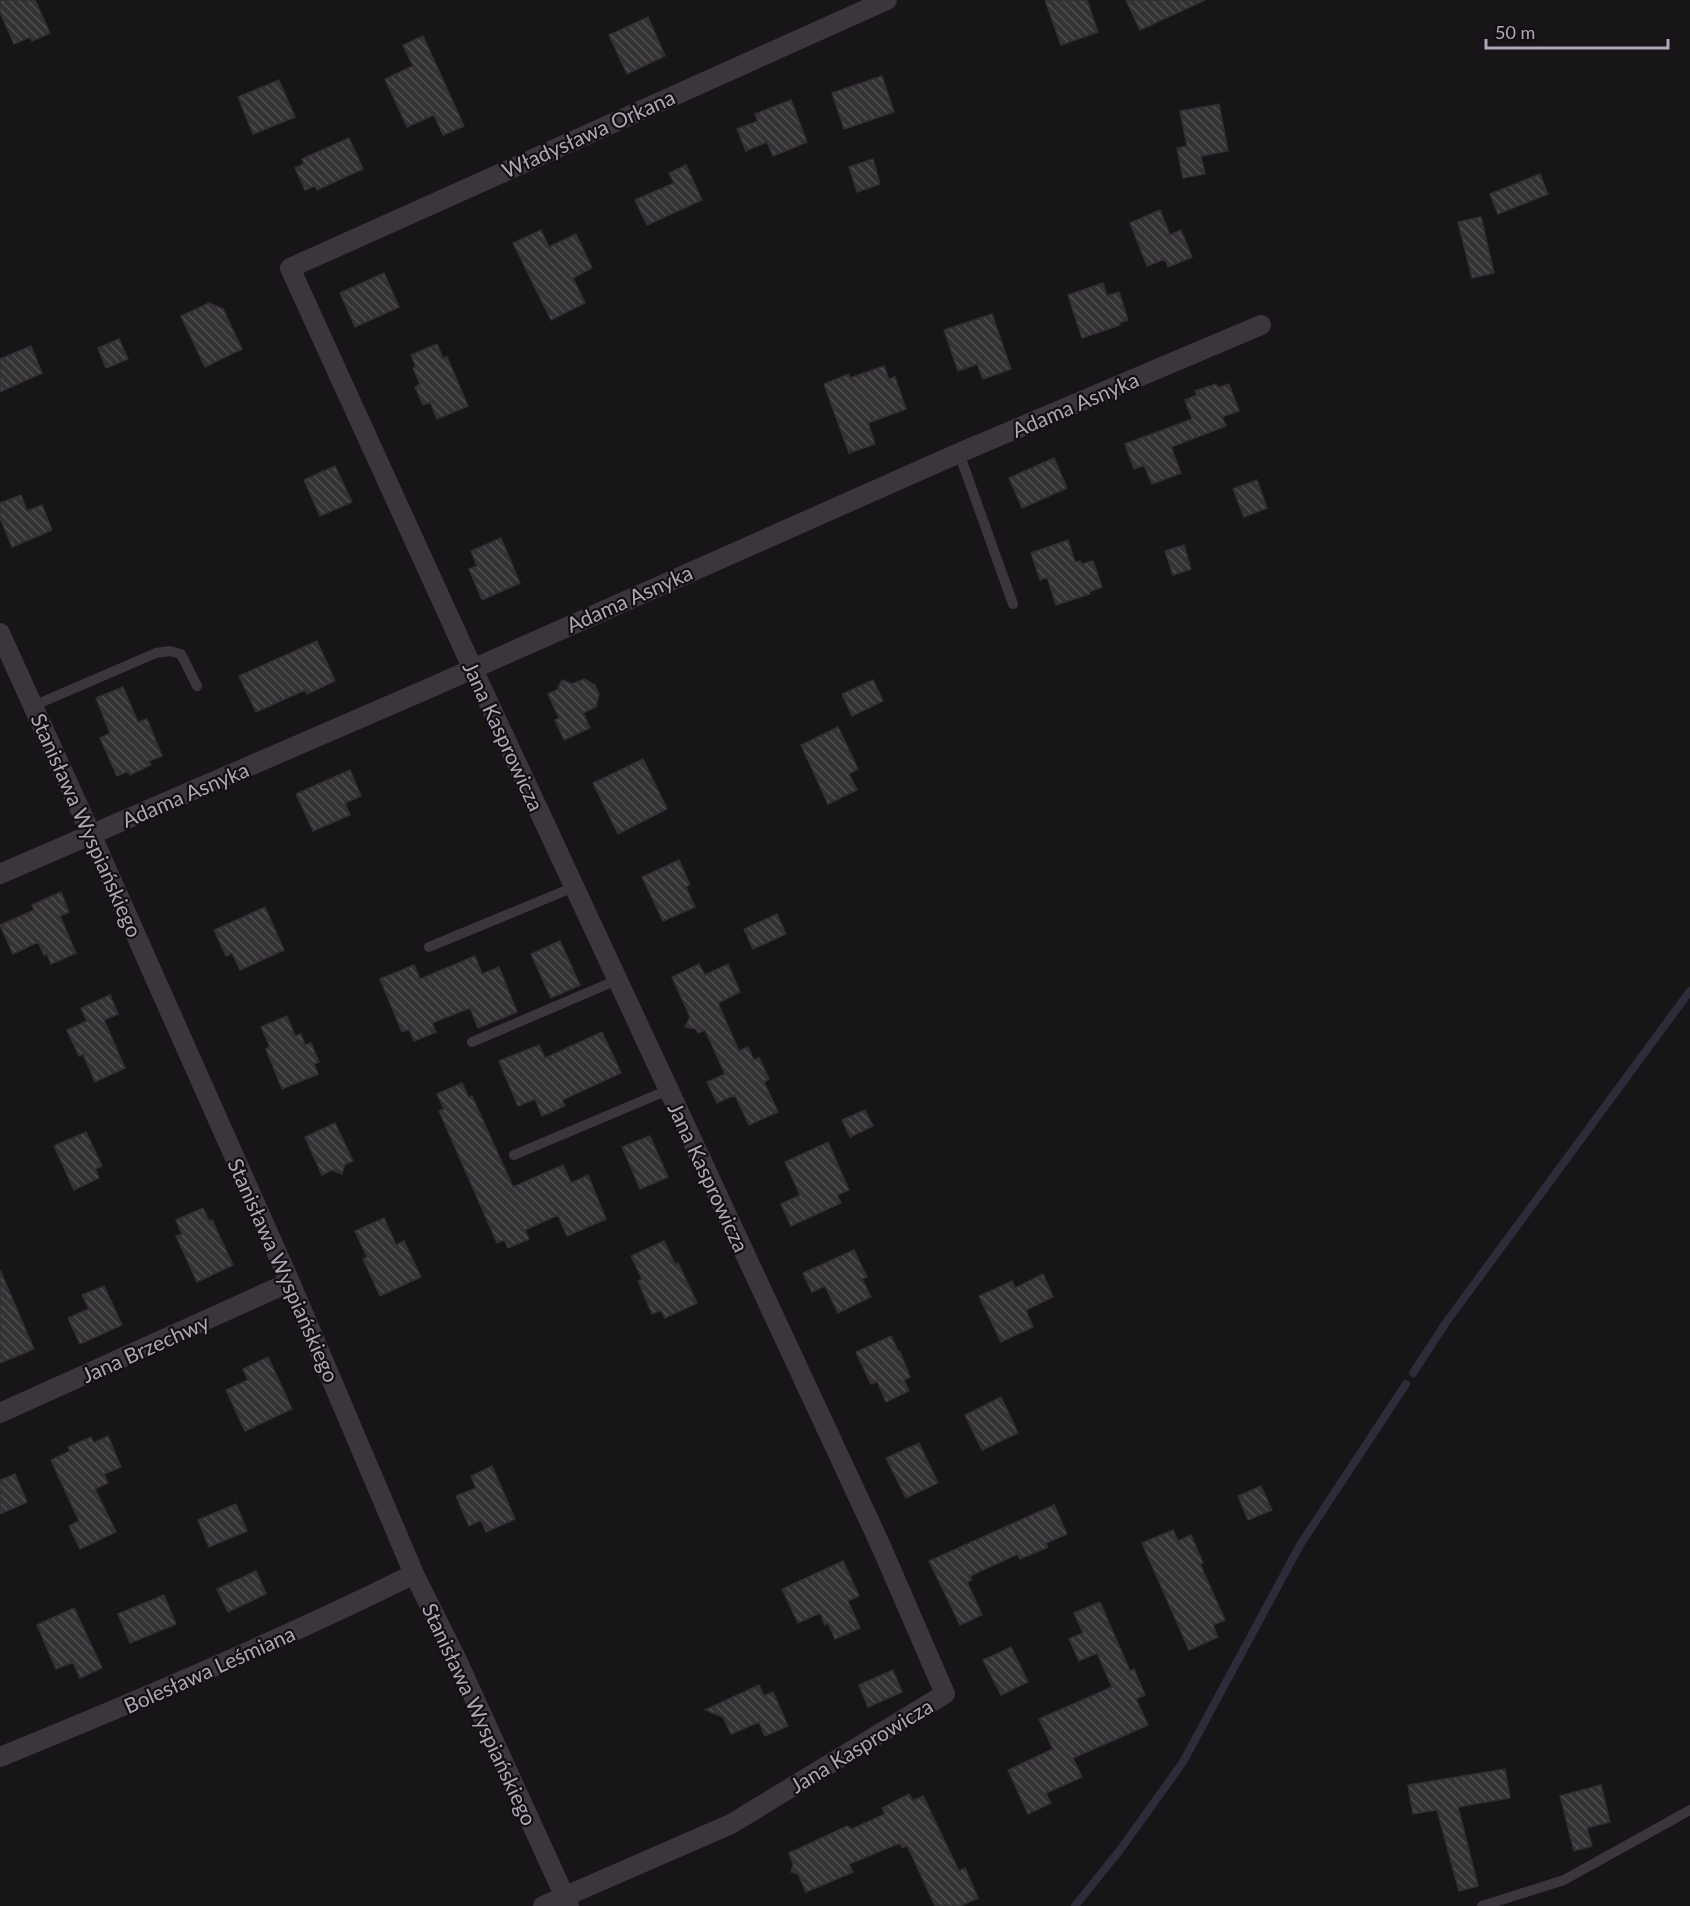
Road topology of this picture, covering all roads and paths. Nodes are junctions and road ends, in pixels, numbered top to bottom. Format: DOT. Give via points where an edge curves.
graph roads {
  1 [pos="887,0"];
  2 [pos="290,268"];
  3 [pos="1261,325"];
  4 [pos="959,453"];
  5 [pos="1013,604"];
  6 [pos="0,633"];
  7 [pos="472,667"];
  8 [pos="197,686"];
  9 [pos="33,706"];
  10 [pos="92,834"];
  11 [pos="0,874"];
  12 [pos="574,887"];
  13 [pos="429,947"];
  14 [pos="617,980"];
  15 [pos="472,1042"];
  16 [pos="668,1090"];
  17 [pos="514,1155"];
  18 [pos="290,1282"];
  19 [pos="0,1413"];
  20 [pos="414,1574"];
  21 [pos="0,1757"];
  22 [pos="1690,1810"];
  23 [pos="567,1901"];
  24 [pos="543,1906"];
  25 [pos="1482,1906"];
  1 -- 2 [label="street, Władysława Orkana"];
  2 -- 7 [label="street, Jana Kasprowicza"];
  3 -- 4 [label="street, Adama Asnyka"];
  4 -- 5 [label="lane"];
  4 -- 7 [label="street, Adama Asnyka"];
  6 -- 9 [label="street, Stanisława Wyspiańskiego"];
  7 -- 10 [label="street, Adama Asnyka"];
  7 -- 12 [label="street, Jana Kasprowicza"];
  8 -- 9 [label="lane" via="181,654 170,651 156,653"];
  9 -- 10 [label="street, Stanisława Wyspiańskiego"];
  10 -- 11 [label="street, Adama Asnyka"];
  10 -- 18 [label="street, Stanisława Wyspiańskiego"];
  12 -- 13 [label="lane"];
  12 -- 14 [label="street, Jana Kasprowicza"];
  14 -- 15 [label="lane"];
  14 -- 16 [label="street, Jana Kasprowicza"];
  16 -- 17 [label="lane"];
  16 -- 23 [label="street, Jana Kasprowicza" via="880,1544 945,1694 731,1824"];
  18 -- 19 [label="street, Jana Brzechwy"];
  18 -- 20 [label="street, Stanisława Wyspiańskiego"];
  20 -- 21 [label="street, Bolesława Leśmiana" via="149,1697"];
  20 -- 23 [label="street, Stanisława Wyspiańskiego"];
  22 -- 25 [label="lane" via="1563,1880"];
  23 -- 24 [label="street"];
}
